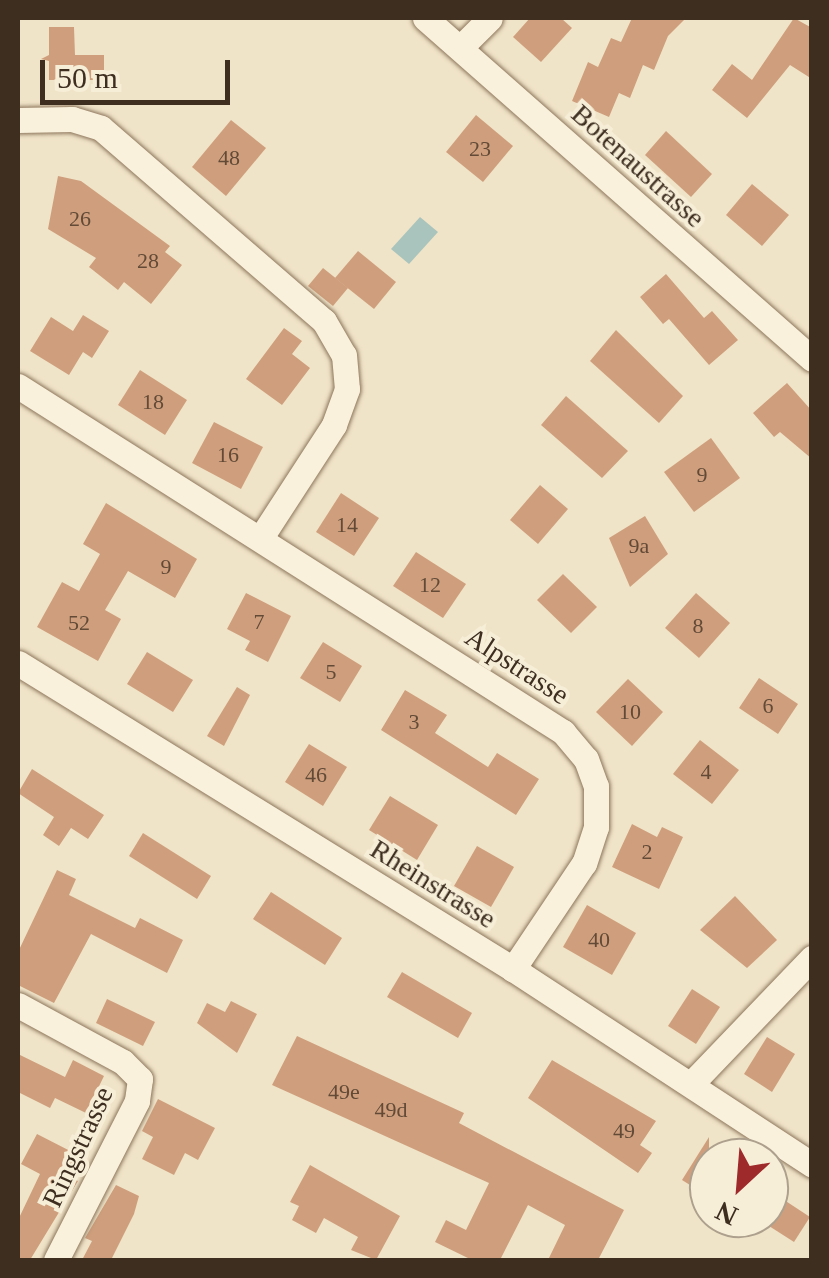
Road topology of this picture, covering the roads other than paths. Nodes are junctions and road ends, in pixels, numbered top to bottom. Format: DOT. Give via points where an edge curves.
graph roads {
  1 [pos="425,18"];
  2 [pos="490,18"];
  3 [pos="460,48"];
  4 [pos="18,120"];
  5 [pos="812,360"];
  6 [pos="18,386"];
  7 [pos="262,536"];
  8 [pos="18,663"];
  9 [pos="812,958"];
  10 [pos="513,970"];
  11 [pos="18,1005"];
  12 [pos="690,1084"];
  13 [pos="812,1164"];
  14 [pos="56,1260"];
  1 -- 3 [label="street, Botenaustrasse"];
  2 -- 3 [label="street"];
  3 -- 5 [label="street, Botenaustrasse"];
  4 -- 7 [label="street" via="72,119 101,128 324,321 344,356 346,389 334,425"];
  6 -- 7 [label="street, Alpstrasse"];
  7 -- 10 [label="street, Alpstrasse" via="564,732 586,759 596,786 596,827 584,863"];
  8 -- 10 [label="street, Rheinstrasse"];
  9 -- 12 [label="street"];
  10 -- 12 [label="street, Rheinstrasse"];
  11 -- 14 [label="street, Ringstrasse" via="122,1062 140,1079 137,1102"];
  12 -- 13 [label="street, Rheinstrasse"];
}
